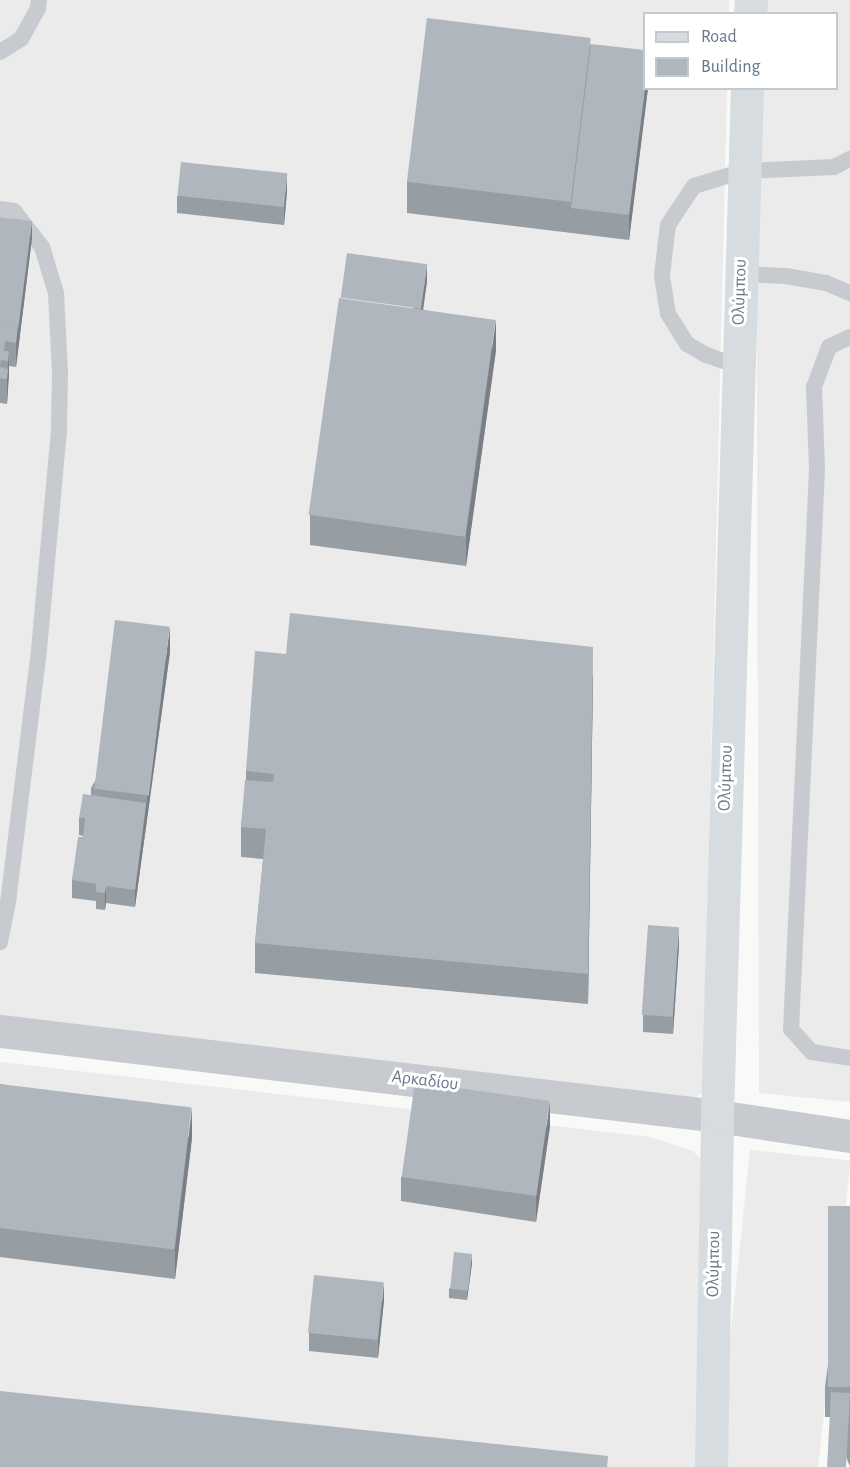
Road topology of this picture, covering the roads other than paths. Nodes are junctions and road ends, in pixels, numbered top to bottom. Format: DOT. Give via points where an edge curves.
graph roads {
  1 [pos="39,0"];
  2 [pos="0,52"];
  3 [pos="747,90"];
  4 [pos="850,159"];
  5 [pos="743,171"];
  6 [pos="0,209"];
  7 [pos="740,274"];
  8 [pos="850,293"];
  9 [pos="850,337"];
  10 [pos="737,366"];
  11 [pos="0,942"];
  12 [pos="0,1031"];
  13 [pos="850,1058"];
  14 [pos="717,1116"];
  15 [pos="850,1136"];
  16 [pos="711,1467"];
  1 -- 2 [label="lane" via="21,39"];
  3 -- 5 [label="main road, Ολύμπου"];
  4 -- 5 [label="lane" via="834,167"];
  5 -- 7 [label="main road, Ολύμπου"];
  5 -- 10 [label="lane" via="694,186 668,225 662,275 668,314 687,344"];
  6 -- 11 [label="lane" via="14,211 42,247 56,293 60,371 39,650"];
  7 -- 8 [label="lane" via="786,276 826,283"];
  7 -- 10 [label="main road, Ολύμπου"];
  9 -- 13 [label="lane" via="829,347 814,387 817,470 791,1029 812,1052"];
  10 -- 14 [label="main road, Ολύμπου"];
  12 -- 14 [label="street, Αρκαδίου"];
  14 -- 15 [label="street, Αρκαδίου"];
  14 -- 16 [label="main road, Ολύμπου"];
}
